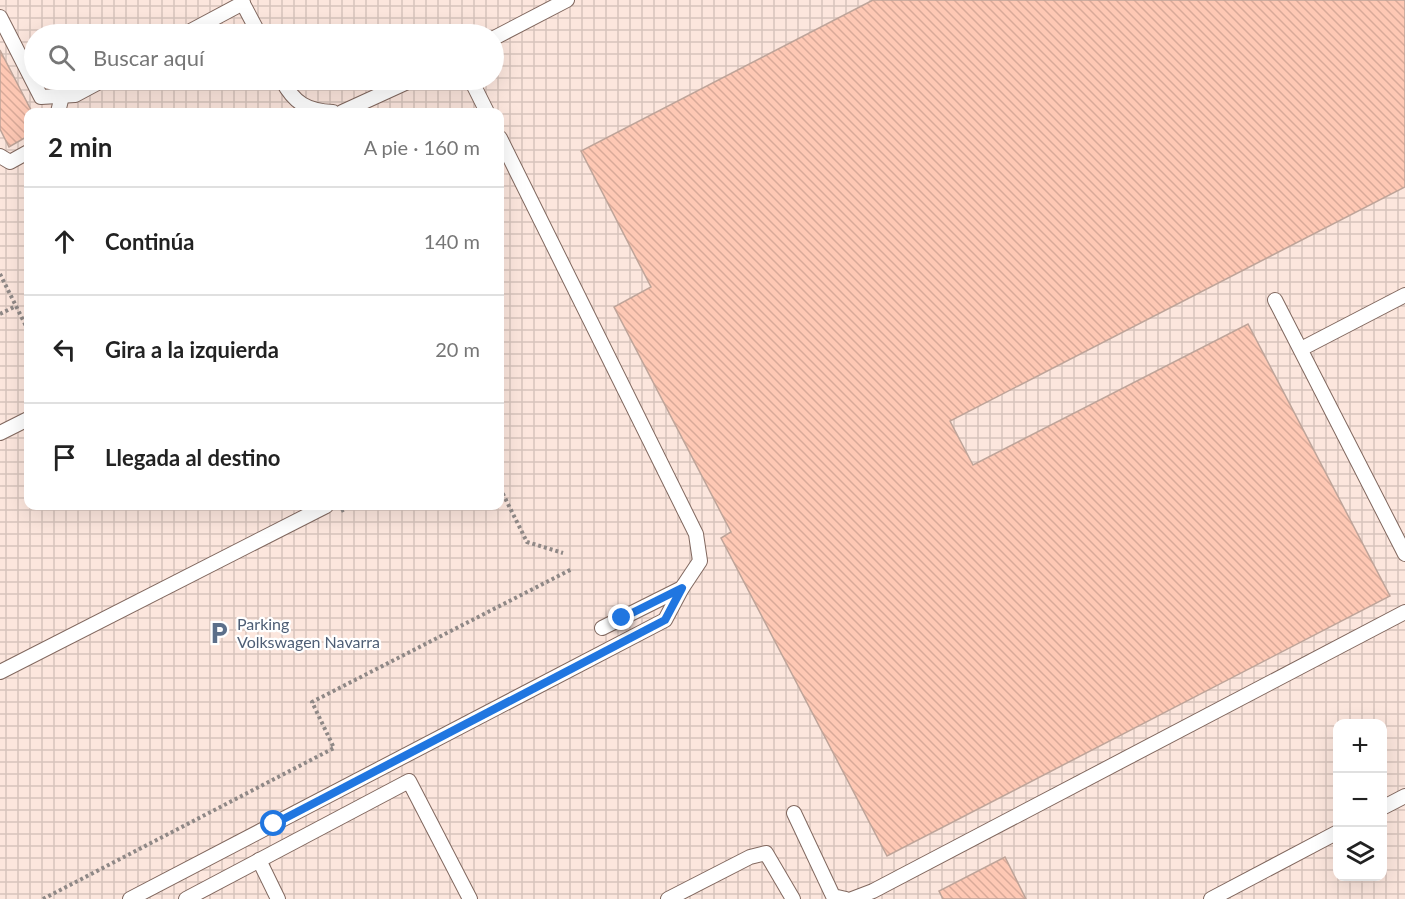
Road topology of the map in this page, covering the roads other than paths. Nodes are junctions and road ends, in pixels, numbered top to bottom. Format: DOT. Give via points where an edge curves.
graph roads {
  1 [pos="567,0"];
  2 [pos="242,1"];
  3 [pos="0,17"];
  4 [pos="202,24"];
  5 [pos="254,24"];
  6 [pos="504,33"];
  7 [pos="24,64"];
  8 [pos="37,90"];
  9 [pos="84,90"];
  10 [pos="290,90"];
  11 [pos="390,90"];
  12 [pos="476,90"];
  13 [pos="62,96"];
  14 [pos="59,108"];
  15 [pos="309,108"];
  16 [pos="351,108"];
  17 [pos="485,108"];
  18 [pos="504,146"];
  19 [pos="24,154"];
  20 [pos="0,156"];
  21 [pos="1405,296"];
  22 [pos="1275,300"];
  23 [pos="1301,349"];
  24 [pos="24,421"];
  25 [pos="0,433"];
  26 [pos="318,510"];
  27 [pos="1405,554"];
  28 [pos="682,588"];
  29 [pos="1405,612"];
  30 [pos="602,628"];
  31 [pos="0,672"];
  32 [pos="1405,796"];
  33 [pos="1387,806"];
  34 [pos="794,813"];
  35 [pos="1333,835"];
  36 [pos="259,860"];
  37 [pos="130,899"];
  38 [pos="186,899"];
  39 [pos="278,899"];
  40 [pos="470,899"];
  41 [pos="668,899"];
  42 [pos="793,899"];
  43 [pos="846,899"];
  44 [pos="852,899"];
  45 [pos="1211,899"];
  1 -- 6 [label="lane"];
  2 -- 4 [label="lane"];
  2 -- 5 [label="lane"];
  3 -- 7 [label="lane"];
  8 -- 13 [label="lane" via="41,97"];
  9 -- 13 [label="lane"];
  10 -- 15 [label="lane" via="300,104"];
  11 -- 16 [label="lane"];
  12 -- 17 [label="lane"];
  13 -- 14 [label="lane"];
  18 -- 28 [label="lane" via="696,534 700,561"];
  19 -- 20 [label="lane" via="10,162"];
  21 -- 23 [label="lane"];
  22 -- 23 [label="lane"];
  23 -- 27 [label="lane"];
  24 -- 25 [label="lane"];
  26 -- 31 [label="lane"];
  28 -- 30 [label="lane"];
  28 -- 37 [label="lane" via="665,620"];
  29 -- 44 [label="lane"];
  32 -- 33 [label="lane"];
  34 -- 43 [label="lane" via="833,896"];
  35 -- 45 [label="lane"];
  36 -- 38 [label="lane"];
  36 -- 39 [label="lane"];
  36 -- 40 [label="lane" via="410,781"];
  41 -- 42 [label="lane" via="750,857 766,853"];
}
